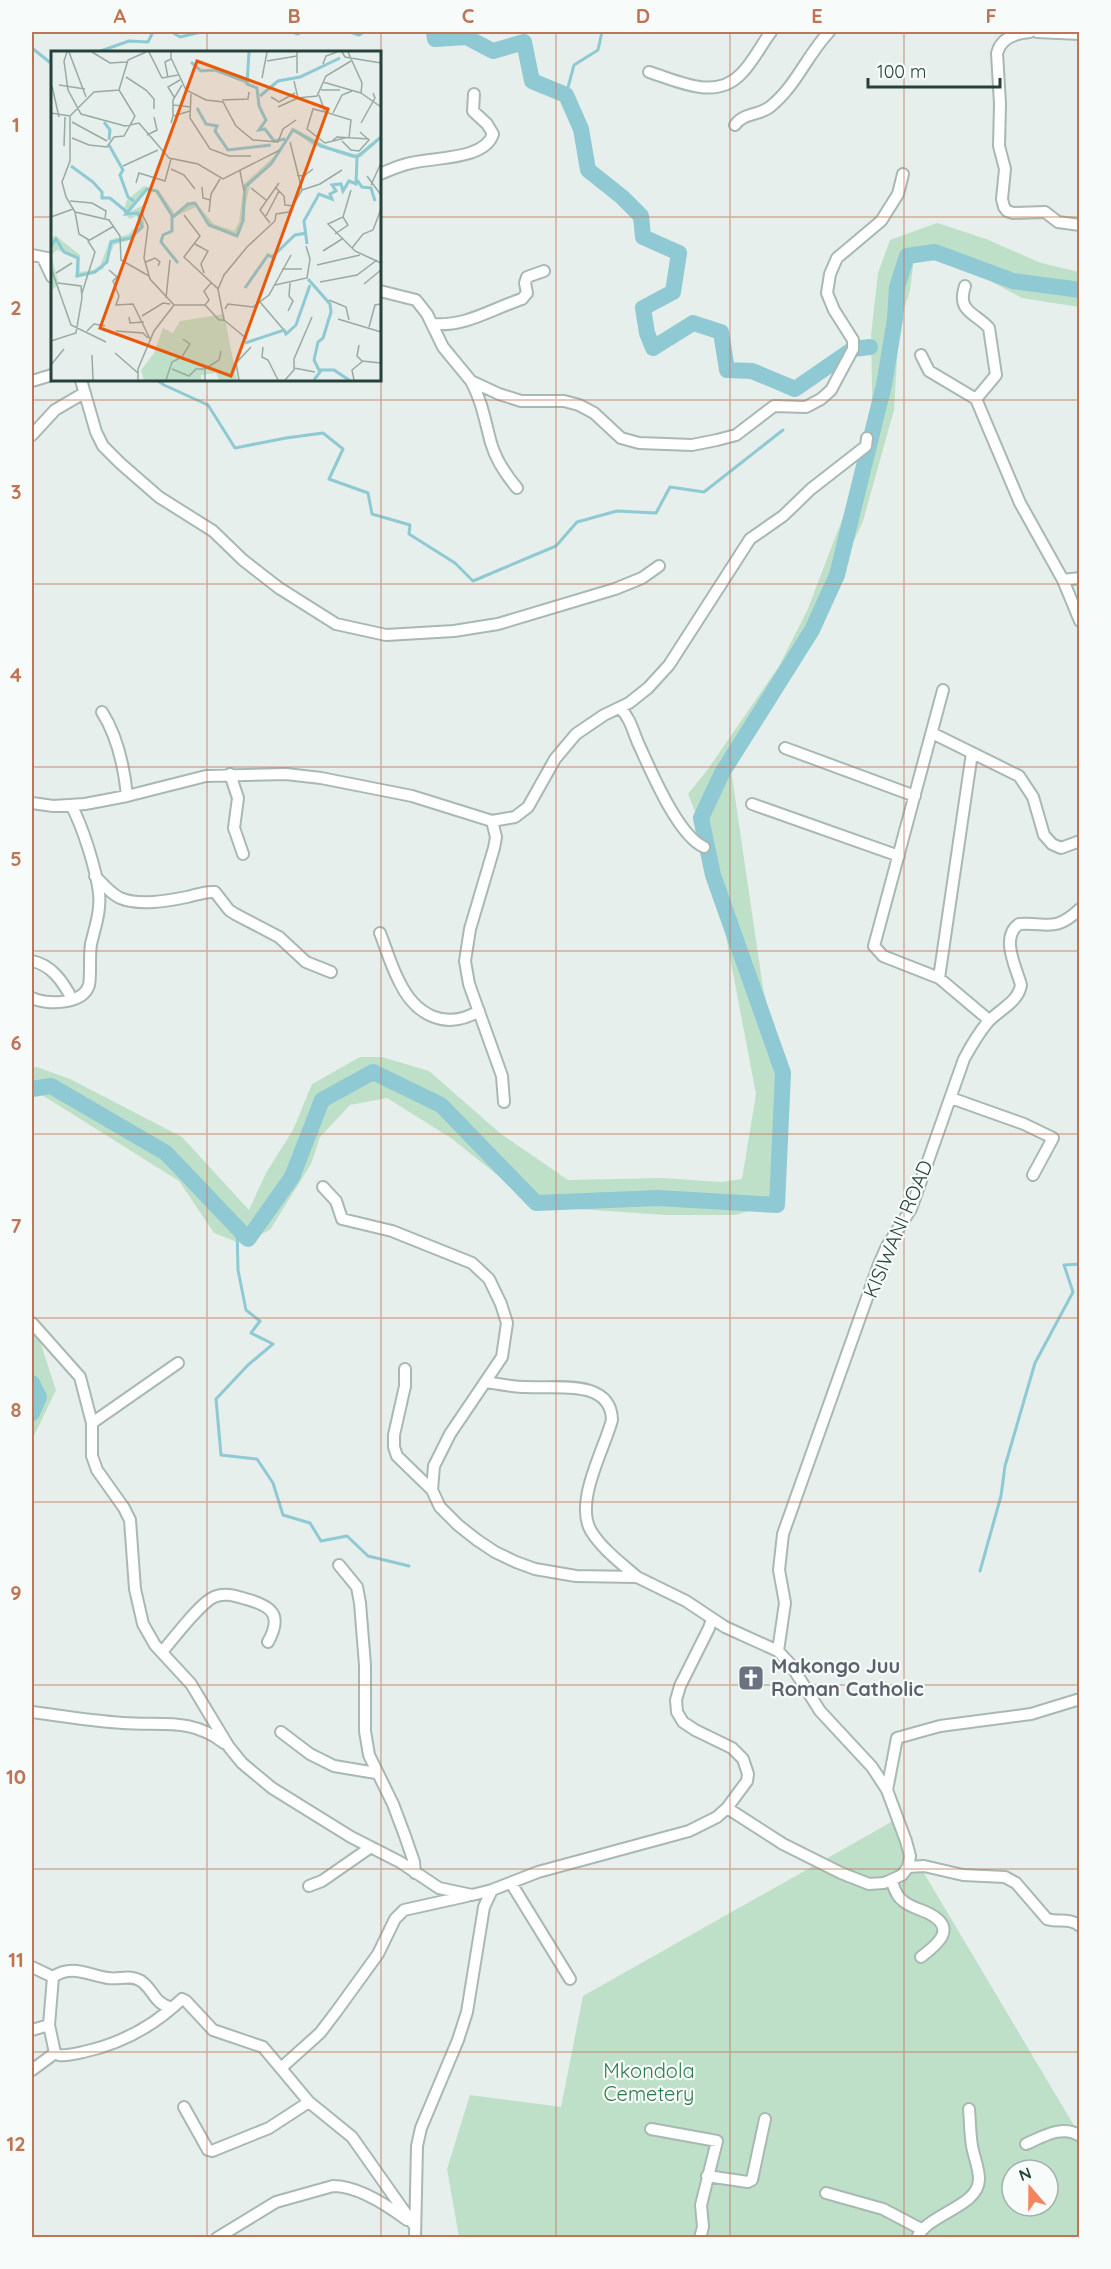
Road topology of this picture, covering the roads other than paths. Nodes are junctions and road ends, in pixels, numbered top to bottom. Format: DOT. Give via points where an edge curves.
graph roads {
  1 [pos="771,32"];
  2 [pos="829,32"];
  3 [pos="1030,32"];
  4 [pos="1038,32"];
  5 [pos="1080,34"];
  6 [pos="649,72"];
  7 [pos="474,94"];
  8 [pos="735,125"];
  9 [pos="381,174"];
  10 [pos="903,174"];
  11 [pos="1080,225"];
  12 [pos="42,257"];
  13 [pos="544,271"];
  14 [pos="51,275"];
  15 [pos="965,286"];
  16 [pos="381,291"];
  17 [pos="432,324"];
  18 [pos="921,355"];
  19 [pos="51,375"];
  20 [pos="32,381"];
  21 [pos="81,381"];
  22 [pos="471,381"];
  23 [pos="84,393"];
  24 [pos="976,399"];
  25 [pos="32,435"];
  26 [pos="867,438"];
  27 [pos="517,488"];
  28 [pos="659,567"];
  29 [pos="1080,578"];
  30 [pos="1063,580"];
  31 [pos="1080,621"];
  32 [pos="944,690"];
  33 [pos="620,708"];
  34 [pos="102,712"];
  35 [pos="932,733"];
  36 [pos="785,748"];
  37 [pos="972,753"];
  38 [pos="230,774"];
  39 [pos="127,796"];
  40 [pos="915,796"];
  41 [pos="32,803"];
  42 [pos="752,804"];
  43 [pos="71,805"];
  44 [pos="492,821"];
  45 [pos="1080,841"];
  46 [pos="705,847"];
  47 [pos="243,854"];
  48 [pos="899,856"];
  49 [pos="95,876"];
  50 [pos="1080,909"];
  51 [pos="380,933"];
  52 [pos="32,961"];
  53 [pos="331,972"];
  54 [pos="939,978"];
  55 [pos="32,998"];
  56 [pos="72,999"];
  57 [pos="479,1011"];
  58 [pos="989,1020"];
  59 [pos="951,1098"];
  60 [pos="504,1102"];
  61 [pos="1033,1174"];
  62 [pos="323,1187"];
  63 [pos="32,1323"];
  64 [pos="178,1363"];
  65 [pos="405,1369"];
  66 [pos="486,1382"];
  67 [pos="92,1423"];
  68 [pos="432,1490"];
  69 [pos="339,1565"];
  70 [pos="636,1577"];
  71 [pos="712,1618"];
  72 [pos="268,1642"];
  73 [pos="778,1651"];
  74 [pos="162,1652"];
  75 [pos="1080,1699"];
  76 [pos="32,1713"];
  77 [pos="281,1732"];
  78 [pos="229,1747"];
  79 [pos="376,1773"];
  80 [pos="887,1790"];
  81 [pos="727,1808"];
  82 [pos="371,1847"];
  83 [pos="908,1867"];
  84 [pos="415,1873"];
  85 [pos="891,1880"];
  86 [pos="511,1883"];
  87 [pos="309,1886"];
  88 [pos="492,1890"];
  89 [pos="472,1895"];
  90 [pos="1080,1926"];
  91 [pos="921,1957"];
  92 [pos="32,1967"];
  93 [pos="53,1977"];
  94 [pos="570,1979"];
  95 [pos="172,2008"];
  96 [pos="49,2025"];
  97 [pos="32,2030"];
  98 [pos="55,2053"];
  99 [pos="281,2068"];
  100 [pos="32,2070"];
  101 [pos="309,2102"];
  102 [pos="184,2107"];
  103 [pos="969,2109"];
  104 [pos="765,2120"];
  105 [pos="651,2129"];
  106 [pos="1080,2136"];
  107 [pos="1026,2144"];
  108 [pos="707,2176"];
  109 [pos="826,2193"];
  110 [pos="414,2225"];
  111 [pos="919,2233"];
  112 [pos="217,2238"];
  113 [pos="415,2238"];
  114 [pos="700,2238"];
  1 -- 6 [label="street" via="741,74 724,86 697,87"];
  2 -- 8 [label="street" via="772,106 741,118"];
  3 -- 11 [label="street" via="1004,41 997,53 1004,207 1013,213 1045,212 1058,222"];
  4 -- 5 [label="street"];
  7 -- 9 [label="street" via="472,111 493,134 489,143 483,148 410,163"];
  10 -- 22 [label="street" via="898,194 881,222 837,258 830,274 827,293 847,327 853,349 831,390 821,399 806,406 774,406 736,435 692,445 647,444 621,438 594,412 579,405 521,401"];
  12 -- 14 [label="street"];
  13 -- 17 [label="street" via="527,277 527,293 522,299 462,322"];
  15 -- 24 [label="street" via="962,296 968,311 988,328 996,375"];
  16 -- 17 [label="street" via="416,300"];
  17 -- 22 [label="street" via="443,347"];
  18 -- 24 [label="street" via="929,370"];
  19 -- 20 [label="street"];
  21 -- 23 [label="street"];
  22 -- 27 [label="street" via="481,401 491,445"];
  23 -- 25 [label="street" via="55,410"];
  23 -- 28 [label="street" via="103,446 120,464 159,497 213,531 279,588 336,624 386,635 498,624 615,589"];
  24 -- 30 [label="street" via="1020,503"];
  26 -- 33 [label="street" via="866,446 750,539 669,666"];
  29 -- 30 [label="street"];
  30 -- 31 [label="street"];
  32 -- 35 [label="street"];
  33 -- 44 [label="street" via="576,734 555,759 528,807 506,820"];
  33 -- 46 [label="street" via="666,799 691,837"];
  34 -- 39 [label="street" via="119,748"];
  35 -- 37 [label="street"];
  35 -- 40 [label="street"];
  36 -- 40 [label="street"];
  37 -- 45 [label="street" via="1019,776 1033,797 1044,835 1052,844 1061,848"];
  37 -- 54 [label="street"];
  38 -- 39 [label="street" via="193,778"];
  38 -- 44 [label="street" via="321,778 412,796"];
  38 -- 47 [label="street" via="239,804 234,828"];
  39 -- 43 [label="street"];
  40 -- 48 [label="street"];
  41 -- 43 [label="street"];
  42 -- 48 [label="street"];
  43 -- 49 [label="street"];
  44 -- 57 [label="street" via="494,848 465,949 466,973"];
  48 -- 54 [label="street" via="874,946 883,956"];
  49 -- 53 [label="street" via="110,891 130,901 215,892 235,915 279,937 306,963"];
  49 -- 56 [label="street" via="99,906 89,958 89,984"];
  50 -- 58 [label="street, KISIWANI ROAD" via="1056,925 1014,927 1010,941 1020,989"];
  51 -- 57 [label="street" via="399,981 420,1008 452,1021"];
  52 -- 56 [label="street" via="48,967"];
  54 -- 58 [label="street"];
  55 -- 56 [label="street" via="46,1003"];
  57 -- 60 [label="street" via="502,1076"];
  58 -- 59 [label="street, KISIWANI ROAD" via="964,1059"];
  59 -- 61 [label="street" via="1053,1138"];
  59 -- 73 [label="street, KISIWANI ROAD" via="911,1209 879,1264 786,1519 779,1552 778,1570 785,1603"];
  62 -- 66 [label="street" via="336,1201 342,1219 388,1230 439,1249 472,1263 489,1279 507,1323 502,1357"];
  63 -- 67 [label="street" via="80,1377"];
  64 -- 67 [label="street"];
  65 -- 68 [label="street" via="394,1447 397,1456"];
  66 -- 68 [label="street" via="440,1450"];
  66 -- 70 [label="street" via="580,1388 604,1398 612,1420 585,1501 585,1516 591,1531"];
  67 -- 74 [label="street" via="92,1456 97,1470 130,1520 135,1589 143,1624"];
  68 -- 70 [label="street" via="440,1507 458,1525 516,1562 576,1576"];
  69 -- 79 [label="street" via="357,1587 360,1603 365,1731"];
  70 -- 71 [label="street"];
  71 -- 73 [label="street"];
  71 -- 81 [label="street" via="676,1700 683,1722 732,1748 743,1759 747,1781"];
  72 -- 74 [label="street" via="275,1621 272,1611 261,1603 222,1594 208,1600"];
  73 -- 80 [label="street" via="820,1711 872,1767"];
  74 -- 78 [label="street" via="191,1684"];
  75 -- 80 [label="street" via="1031,1714 940,1726 897,1738"];
  76 -- 78 [label="street" via="126,1724 185,1724 213,1734"];
  77 -- 79 [label="street" via="334,1767"];
  78 -- 82 [label="street" via="272,1788"];
  79 -- 84 [label="street" via="393,1804"];
  80 -- 83 [label="street" via="906,1841"];
  81 -- 85 [label="street" via="783,1844 841,1873 869,1884"];
  81 -- 86 [label="street" via="689,1831 565,1864"];
  82 -- 84 [label="street"];
  82 -- 87 [label="street"];
  83 -- 85 [label="street"];
  83 -- 90 [label="street" via="1005,1877 1016,1883 1047,1919 1070,1920"];
  84 -- 89 [label="street" via="439,1888"];
  85 -- 91 [label="street" via="900,1899 931,1914 944,1929 939,1944"];
  86 -- 88 [label="street"];
  86 -- 94 [label="street"];
  88 -- 89 [label="street"];
  88 -- 110 [label="street" via="484,1907 467,2012 421,2128"];
  89 -- 99 [label="street" via="404,1910 395,1919 374,1961 320,2033"];
  92 -- 93 [label="street"];
  93 -- 95 [label="street" via="81,1971 109,1978 132,1978 143,1983 159,2003"];
  93 -- 96 [label="street"];
  95 -- 98 [label="street" via="120,2042 63,2056"];
  95 -- 99 [label="street" via="186,2001 213,2030 263,2047"];
  96 -- 97 [label="street"];
  96 -- 98 [label="street"];
  98 -- 100 [label="street"];
  99 -- 101 [label="street"];
  101 -- 102 [label="street" via="269,2128 212,2151"];
  101 -- 110 [label="street" via="352,2137"];
  103 -- 111 [label="street" via="978,2187 972,2196"];
  104 -- 108 [label="street" via="752,2180"];
  105 -- 108 [label="street" via="717,2141"];
  106 -- 107 [label="street" via="1064,2130"];
  108 -- 114 [label="street" via="700,2211"];
  109 -- 111 [label="street" via="883,2209"];
  110 -- 112 [label="street" via="377,2200 343,2186 333,2186 276,2202"];
  110 -- 113 [label="street"];
}
